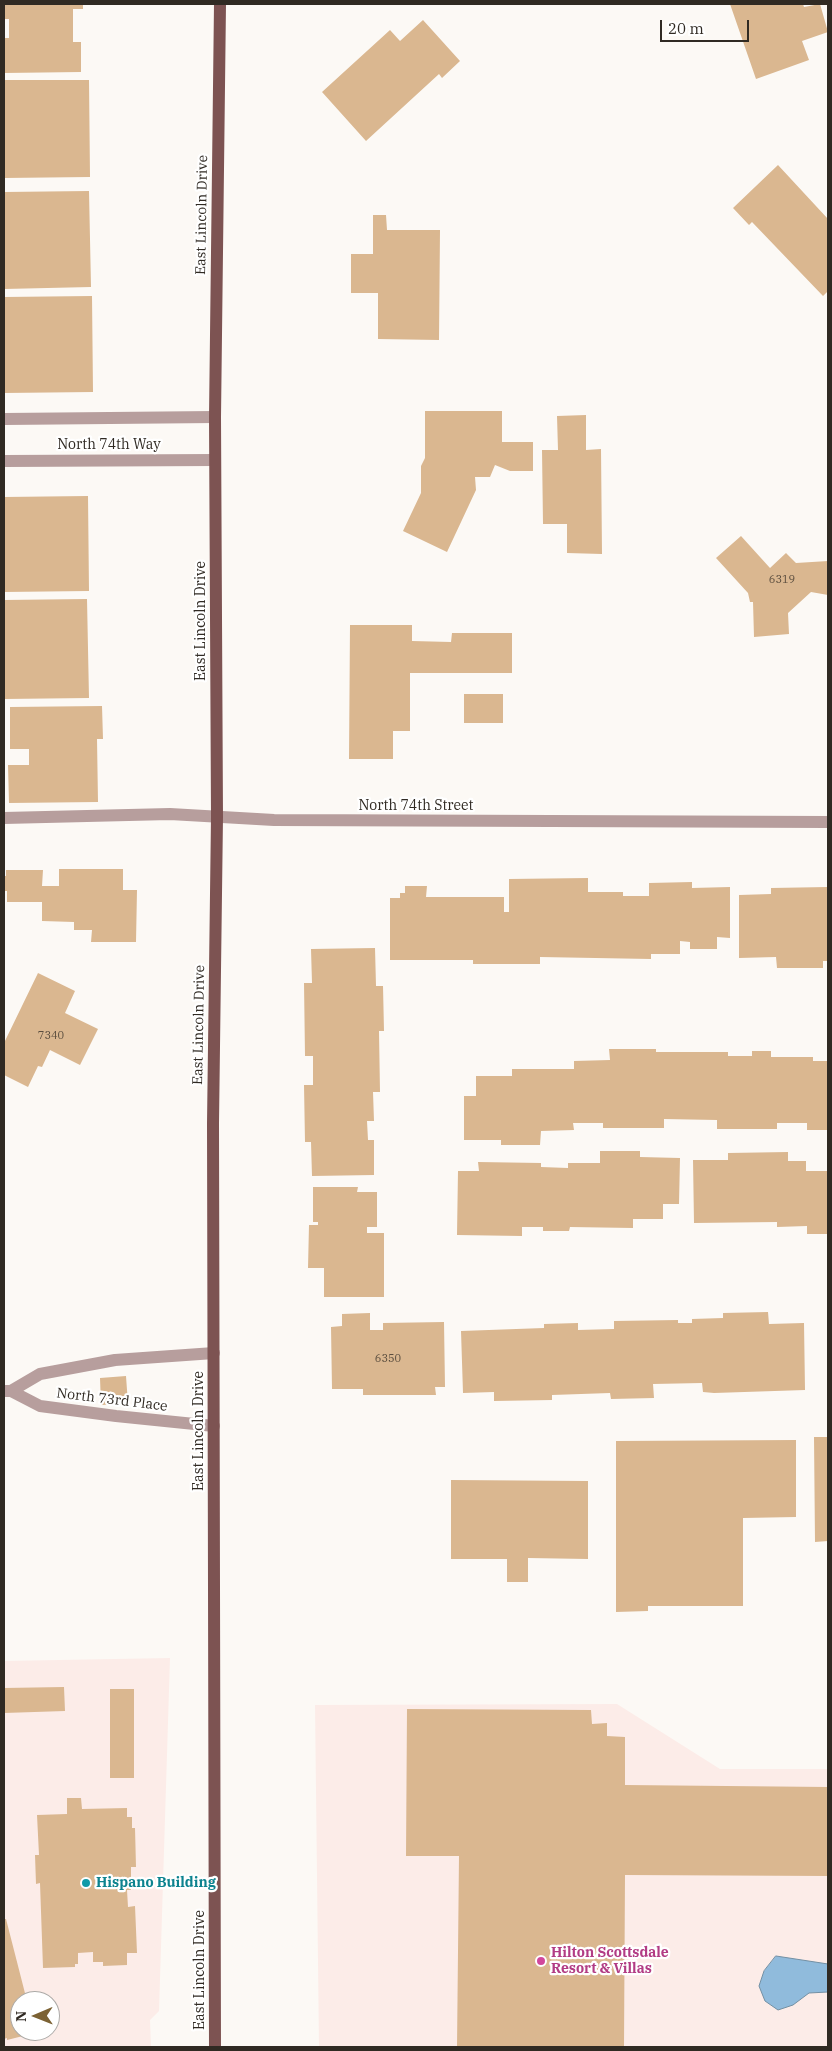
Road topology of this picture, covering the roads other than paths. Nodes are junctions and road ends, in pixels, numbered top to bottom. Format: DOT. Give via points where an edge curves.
graph roads {
  1 [pos="220,4"];
  2 [pos="215,417"];
  3 [pos="4,419"];
  4 [pos="215,460"];
  5 [pos="4,461"];
  6 [pos="217,817"];
  7 [pos="4,818"];
  8 [pos="828,822"];
  9 [pos="214,1353"];
  10 [pos="7,1391"];
  11 [pos="214,1426"];
  12 [pos="215,2047"];
  1 -- 2 [label="main road, East Lincoln Drive"];
  2 -- 3 [label="street, North 74th Way"];
  2 -- 4 [label="main road, East Lincoln Drive"];
  4 -- 5 [label="street, North 74th Way"];
  4 -- 6 [label="main road, East Lincoln Drive"];
  6 -- 7 [label="street, North 74th Street" via="170,814"];
  6 -- 8 [label="street, North 74th Street" via="274,820"];
  6 -- 9 [label="main road, East Lincoln Drive"];
  9 -- 10 [label="street, North 73rd Place" via="115,1360 40,1374"];
  9 -- 11 [label="main road, East Lincoln Drive"];
  10 -- 11 [label="street, North 73rd Place" via="40,1406"];
  11 -- 12 [label="main road, East Lincoln Drive"];
}
